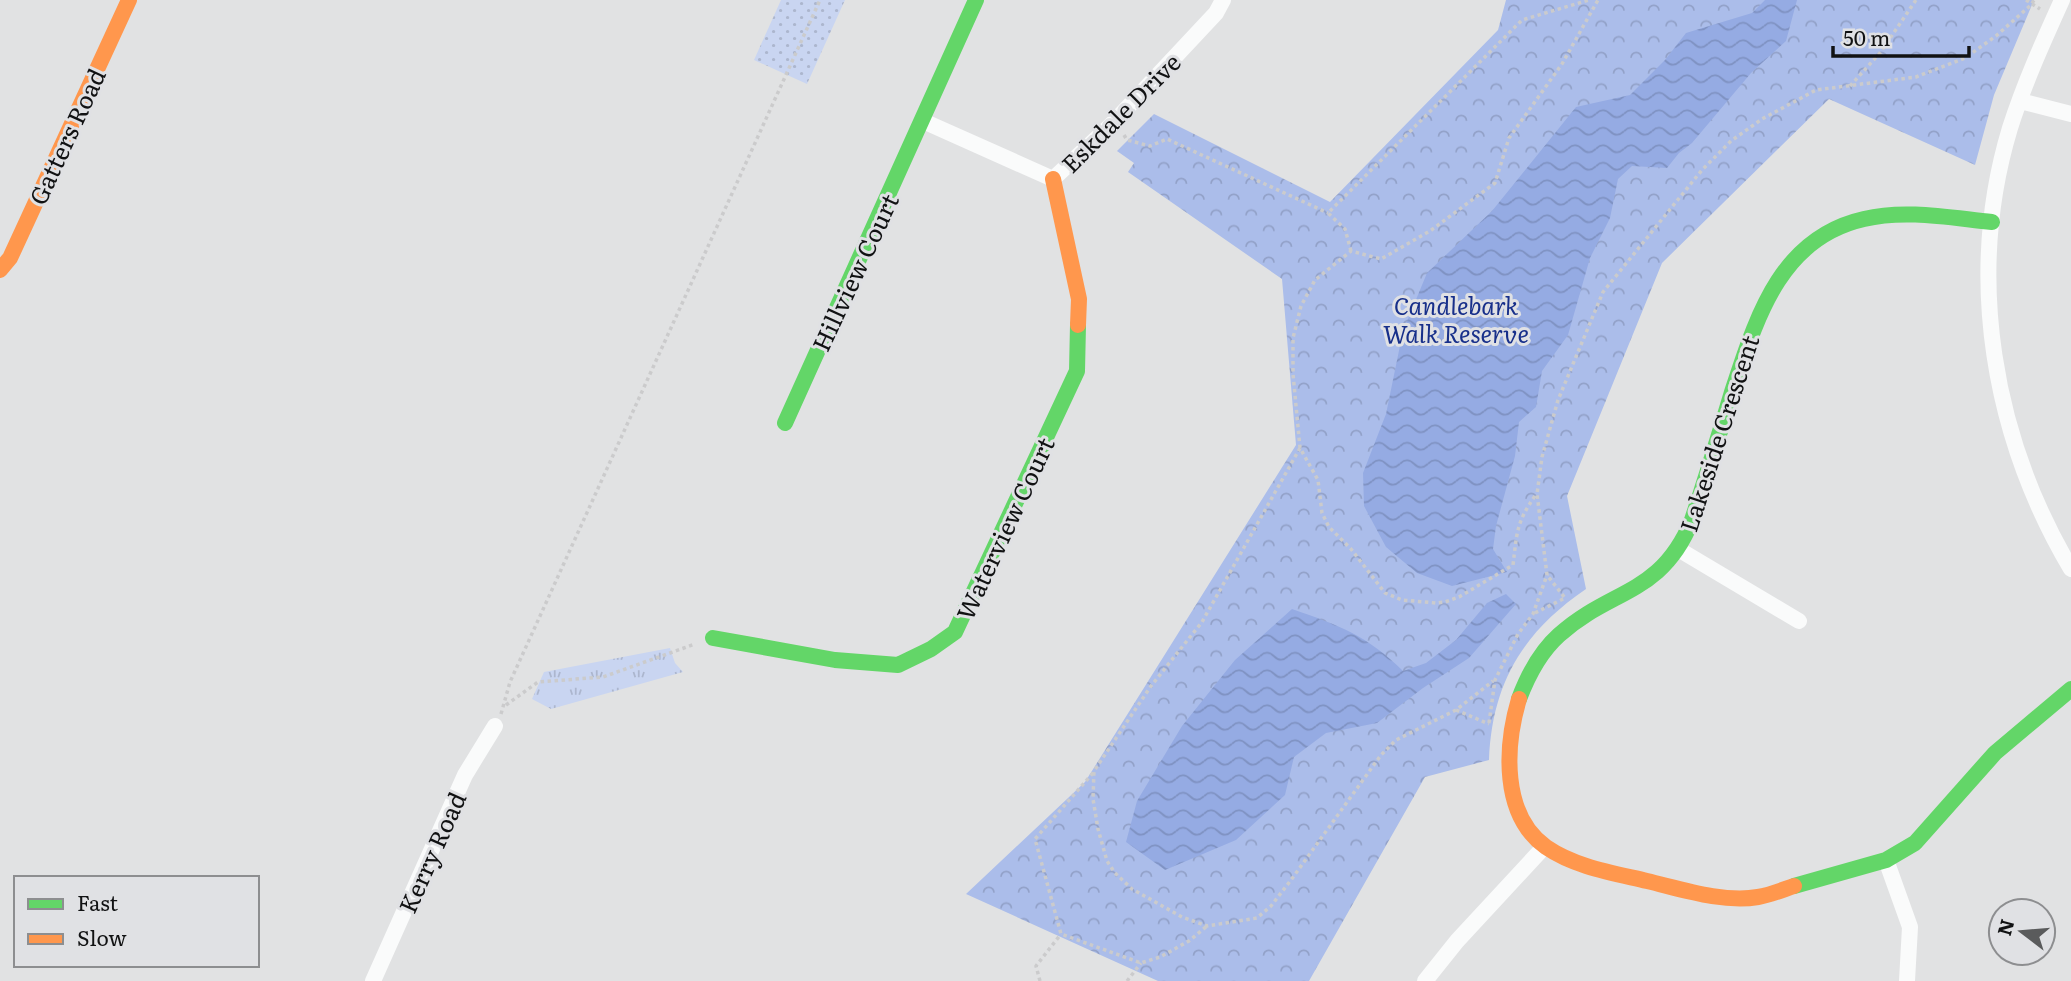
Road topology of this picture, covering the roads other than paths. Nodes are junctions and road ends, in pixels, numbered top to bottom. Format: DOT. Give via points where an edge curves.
graph roads {
  1 [pos="129,0"];
  2 [pos="976,0"];
  3 [pos="1223,0"];
  4 [pos="2062,0"];
  5 [pos="2020,101"];
  6 [pos="2071,114"];
  7 [pos="923,121"];
  8 [pos="1053,179"];
  9 [pos="1992,222"];
  10 [pos="0,270"];
  11 [pos="785,423"];
  12 [pos="1678,549"];
  13 [pos="2071,569"];
  14 [pos="1799,621"];
  15 [pos="713,638"];
  16 [pos="2071,689"];
  17 [pos="495,726"];
  18 [pos="1544,847"];
  19 [pos="1886,860"];
  20 [pos="373,981"];
  21 [pos="1425,981"];
  22 [pos="1908,981"];
  1 -- 10 [label="street, Gatters Road" via="10,258"];
  2 -- 7 [label="street, Hillview Court"];
  3 -- 8 [label="street, Eskdale Drive" via="1114,122"];
  4 -- 5 [label="street"];
  5 -- 6 [label="street"];
  5 -- 9 [label="street" via="2002,160"];
  7 -- 8 [label="street, Eskdale Drive"];
  7 -- 11 [label="street, Hillview Court"];
  8 -- 15 [label="street, Waterview Court" via="1079,299 1077,371 955,632 898,665 835,660"];
  9 -- 12 [label="street, Lakeside Crescent" via="1870,217 1834,230 1791,262 1757,315"];
  9 -- 13 [label="street" via="1989,302 2003,406 2038,507"];
  12 -- 14 [label="street"];
  12 -- 18 [label="street, Lakeside Crescent" via="1654,575 1573,623 1546,648 1520,695 1510,750 1511,781 1518,811"];
  16 -- 19 [label="street, Lakeside Crescent" via="1996,753 1914,843"];
  17 -- 20 [label="street, Kerry Road" via="465,775"];
  18 -- 19 [label="street, Lakeside Crescent" via="1581,866 1705,895 1738,898 1758,897"];
  18 -- 21 [label="street"];
  19 -- 22 [label="street" via="1910,927"];
}
